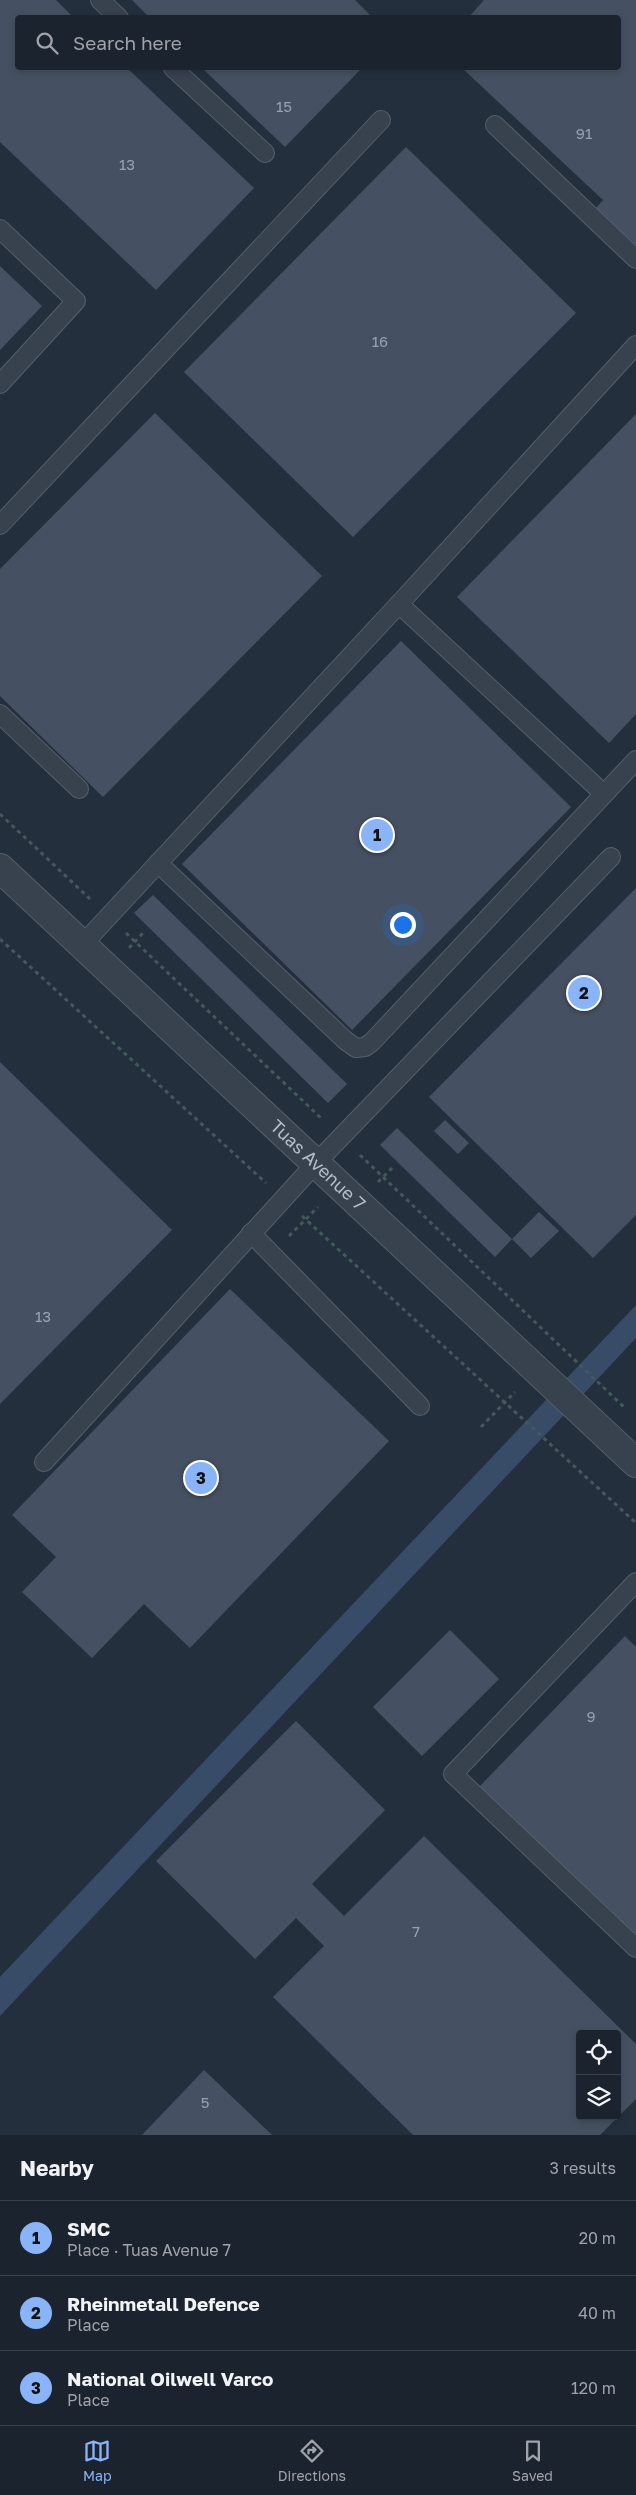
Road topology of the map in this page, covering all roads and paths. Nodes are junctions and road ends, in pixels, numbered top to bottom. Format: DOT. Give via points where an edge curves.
graph roads {
  1 [pos="100,0"];
  2 [pos="116,15"];
  3 [pos="175,70"];
  4 [pos="381,120"];
  5 [pos="495,125"];
  6 [pos="266,153"];
  7 [pos="0,229"];
  8 [pos="636,259"];
  9 [pos="636,345"];
  10 [pos="0,384"];
  11 [pos="0,525"];
  12 [pos="399,604"];
  13 [pos="0,714"];
  14 [pos="636,760"];
  15 [pos="79,789"];
  16 [pos="604,794"];
  17 [pos="0,814"];
  18 [pos="611,857"];
  19 [pos="158,863"];
  20 [pos="0,868"];
  21 [pos="108,916"];
  22 [pos="0,939"];
  23 [pos="83,944"];
  24 [pos="341,1137"];
  25 [pos="316,1162"];
  26 [pos="340,1185"];
  27 [pos="283,1198"];
  28 [pos="306,1220"];
  29 [pos="251,1234"];
  30 [pos="288,1237"];
  31 [pos="536,1370"];
  32 [pos="505,1402"];
  33 [pos="420,1406"];
  34 [pos="630,1412"];
  35 [pos="481,1427"];
  36 [pos="44,1462"];
  37 [pos="636,1463"];
  38 [pos="636,1523"];
  39 [pos="636,1582"];
  40 [pos="636,1948"];
  1 -- 2 [label="lane"];
  3 -- 6 [label="lane"];
  4 -- 11 [label="lane"];
  5 -- 8 [label="lane"];
  7 -- 10 [label="lane" via="76,301"];
  9 -- 12 [label="lane"];
  12 -- 16 [label="lane"];
  12 -- 19 [label="lane"];
  13 -- 15 [label="lane"];
  14 -- 16 [label="lane"];
  16 -- 19 [label="lane" via="372,1042 356,1048"];
  17 -- 21 [label="path"];
  18 -- 24 [label="lane"];
  19 -- 21 [label="lane"];
  20 -- 23 [label="street, Tuas Avenue 7"];
  21 -- 23 [label="lane"];
  21 -- 24 [label="path"];
  22 -- 27 [label="path"];
  23 -- 25 [label="street, Tuas Avenue 7"];
  24 -- 25 [label="lane"];
  24 -- 34 [label="path"];
  25 -- 26 [label="street, Tuas Avenue 7"];
  25 -- 27 [label="lane"];
  26 -- 28 [label="path"];
  26 -- 31 [label="street, Tuas Avenue 7"];
  27 -- 28 [label="path"];
  27 -- 29 [label="lane"];
  28 -- 30 [label="path"];
  28 -- 32 [label="path"];
  29 -- 33 [label="lane"];
  29 -- 36 [label="lane"];
  31 -- 32 [label="path"];
  31 -- 37 [label="street, Tuas Avenue 7"];
  32 -- 35 [label="path"];
  32 -- 38 [label="path"];
  39 -- 40 [label="lane" via="452,1774"];
}
